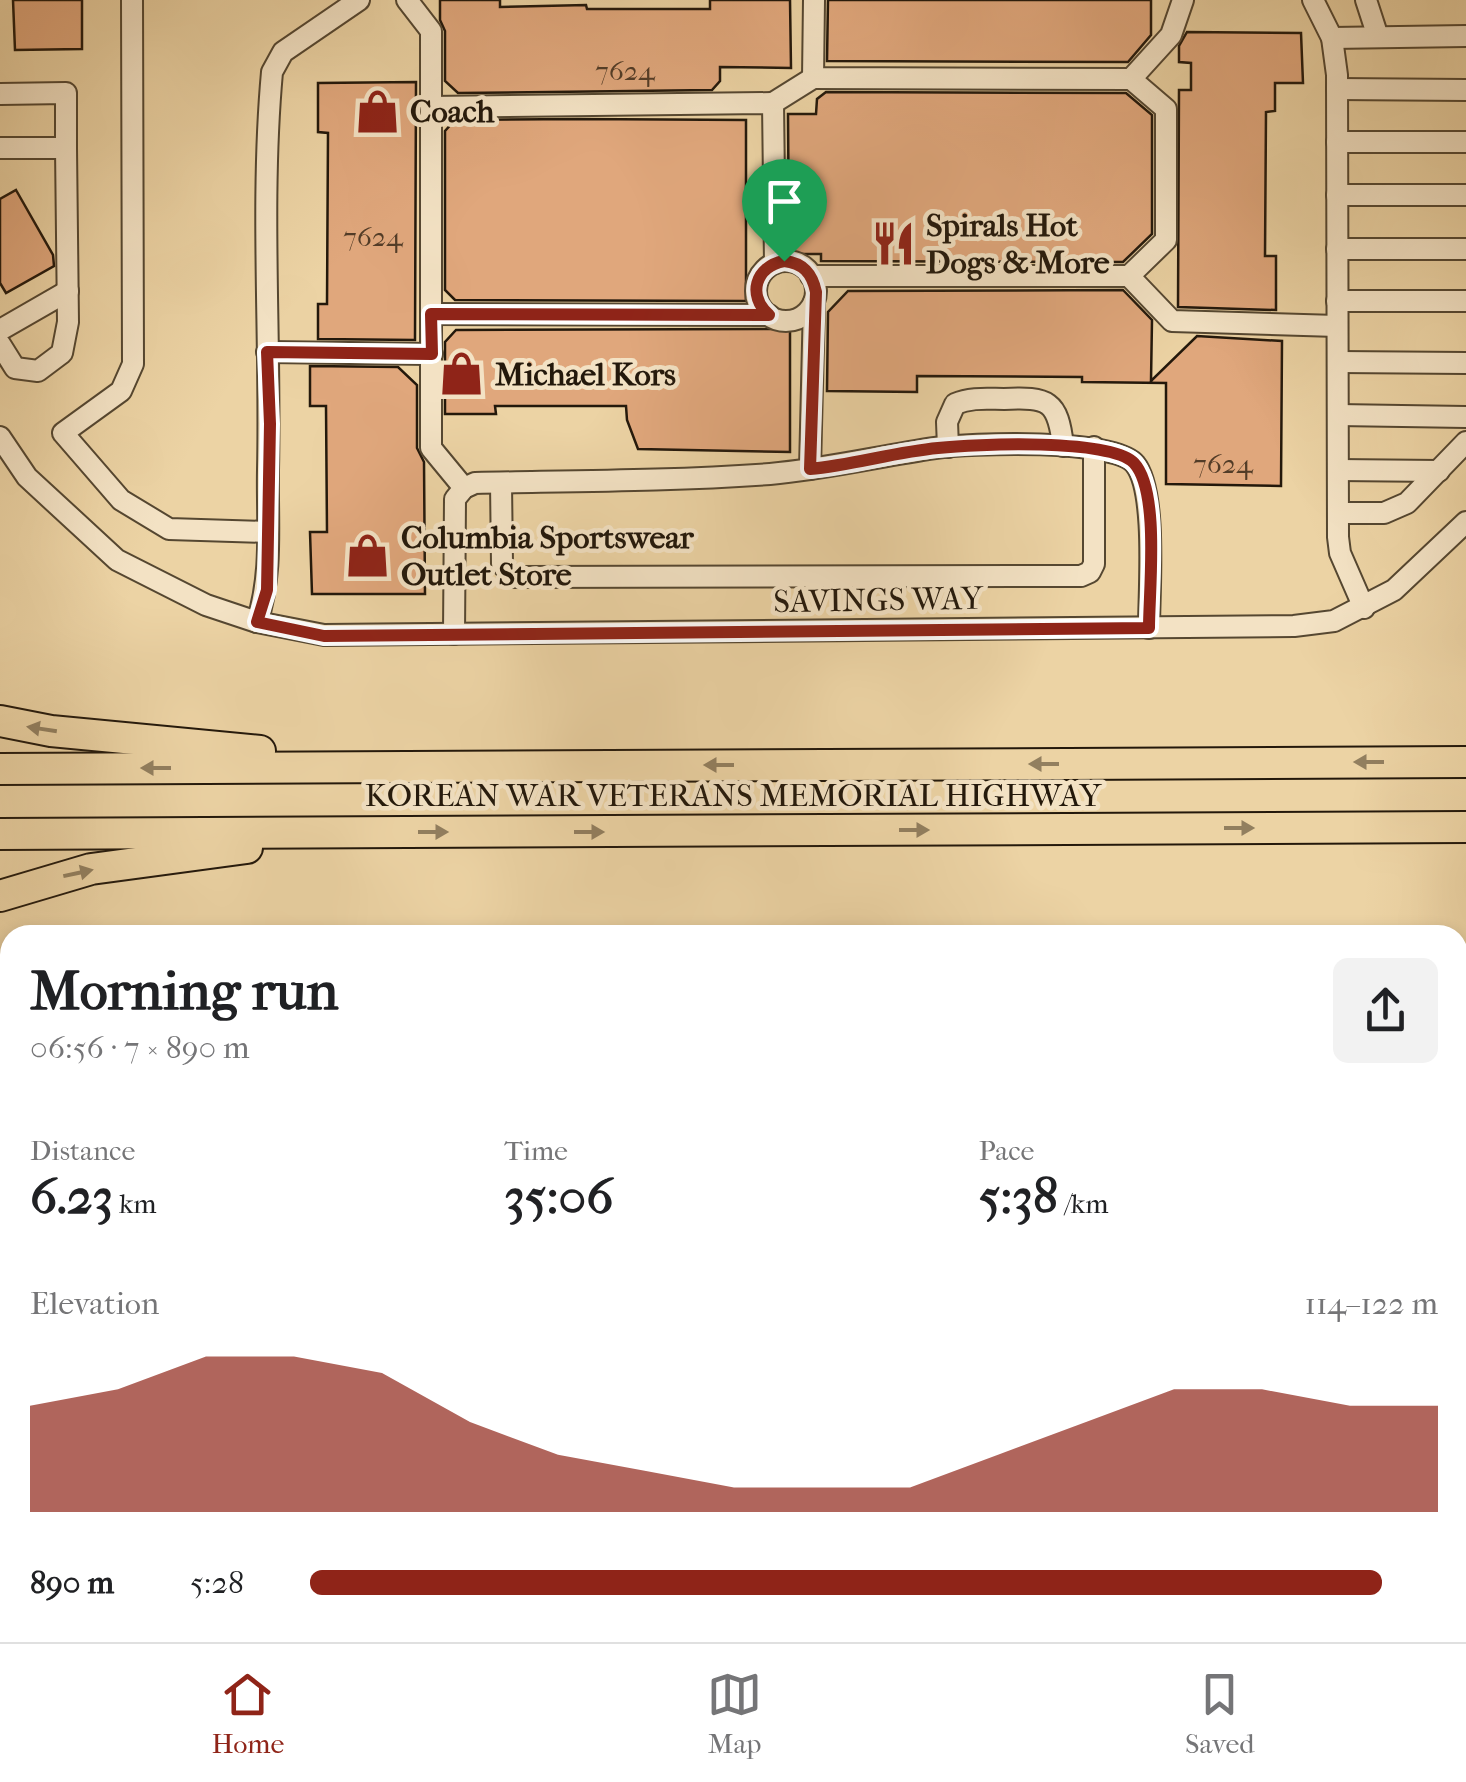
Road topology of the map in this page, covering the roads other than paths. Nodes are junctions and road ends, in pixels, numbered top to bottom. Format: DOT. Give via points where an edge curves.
graph roads {
  1 [pos="132,0"];
  2 [pos="360,0"];
  3 [pos="407,0"];
  4 [pos="814,0"];
  5 [pos="1182,0"];
  6 [pos="1313,0"];
  7 [pos="1366,0"];
  8 [pos="1466,36"];
  9 [pos="1332,38"];
  10 [pos="1378,38"];
  11 [pos="812,78"];
  12 [pos="1131,78"];
  13 [pos="1338,89"];
  14 [pos="1466,90"];
  15 [pos="0,94"];
  16 [pos="772,103"];
  17 [pos="431,107"];
  18 [pos="1338,142"];
  19 [pos="1466,142"];
  20 [pos="0,148"];
  21 [pos="66,148"];
  22 [pos="1338,194"];
  23 [pos="1466,196"];
  24 [pos="1338,249"];
  25 [pos="1466,249"];
  26 [pos="775,263"];
  27 [pos="811,276"];
  28 [pos="1129,276"];
  29 [pos="68,291"];
  30 [pos="1338,301"];
  31 [pos="1466,301"];
  32 [pos="814,302"];
  33 [pos="431,314"];
  34 [pos="769,315"];
  35 [pos="1338,326"];
  36 [pos="0,330"];
  37 [pos="0,344"];
  38 [pos="267,352"];
  39 [pos="432,354"];
  40 [pos="1338,362"];
  41 [pos="1466,363"];
  42 [pos="1338,414"];
  43 [pos="1466,417"];
  44 [pos="0,438"];
  45 [pos="1466,442"];
  46 [pos="1062,446"];
  47 [pos="948,447"];
  48 [pos="1094,448"];
  49 [pos="810,469"];
  50 [pos="1338,470"];
  51 [pos="1439,471"];
  52 [pos="500,483"];
  53 [pos="464,488"];
  54 [pos="1338,513"];
  55 [pos="1466,522"];
  56 [pos="268,532"];
  57 [pos="1364,608"];
  58 [pos="257,622"];
  59 [pos="1149,628"];
  60 [pos="454,634"];
  61 [pos="0,722"];
  62 [pos="1466,762"];
  63 [pos="394,767"];
  64 [pos="0,769"];
  65 [pos="1466,827"];
  66 [pos="374,832"];
  67 [pos="0,834"];
  68 [pos="0,896"];
  1 -- 56 [label="street" via="133,364 121,392 63,433 121,500 169,529"];
  2 -- 38 [label="street" via="283,52 272,72"];
  3 -- 17 [label="street" via="430,30"];
  4 -- 11 [label="street"];
  5 -- 12 [label="street" via="1171,35"];
  6 -- 9 [label="street"];
  7 -- 10 [label="street"];
  8 -- 10 [label="street"];
  9 -- 10 [label="street"];
  9 -- 13 [label="street"];
  11 -- 12 [label="street"];
  11 -- 16 [label="street"];
  12 -- 28 [label="street" via="1166,109 1166,240"];
  13 -- 14 [label="street"];
  13 -- 18 [label="street"];
  15 -- 21 [label="street" via="66,94"];
  16 -- 17 [label="street"];
  16 -- 26 [label="street"];
  17 -- 33 [label="street"];
  18 -- 19 [label="street"];
  18 -- 22 [label="street"];
  20 -- 21 [label="street"];
  21 -- 29 [label="street"];
  22 -- 23 [label="street"];
  22 -- 24 [label="street"];
  24 -- 25 [label="street"];
  24 -- 30 [label="street"];
  26 -- 27 [label="street" via="794,262"];
  26 -- 34 [label="street" via="756,284 758,303"];
  27 -- 28 [label="street"];
  27 -- 32 [label="street"];
  28 -- 35 [label="street" via="1172,322"];
  29 -- 36 [label="street"];
  29 -- 37 [label="street" via="62,352 38,371 15,368"];
  30 -- 31 [label="street"];
  30 -- 35 [label="street"];
  32 -- 34 [label="street" via="791,320"];
  32 -- 49 [label="street"];
  33 -- 34 [label="street"];
  33 -- 39 [label="street"];
  35 -- 40 [label="street"];
  38 -- 39 [label="street"];
  38 -- 56 [label="street"];
  39 -- 53 [label="street" via="431,448"];
  40 -- 41 [label="street"];
  40 -- 42 [label="street"];
  42 -- 43 [label="street"];
  42 -- 50 [label="street"];
  44 -- 58 [label="street, SAVINGS WAY" via="26,477 117,560"];
  45 -- 51 [label="street"];
  46 -- 47 [label="street"];
  46 -- 47 [label="street" via="1055,410 1034,398 956,404 947,422"];
  46 -- 48 [label="street"];
  47 -- 49 [label="street"];
  48 -- 52 [label="street" via="1094,564 1081,576 513,577 502,564"];
  48 -- 59 [label="street" via="1136,464 1146,488"];
  49 -- 52 [label="street"];
  50 -- 51 [label="street"];
  50 -- 54 [label="street"];
  51 -- 54 [label="street" via="1407,504 1384,513"];
  52 -- 53 [label="street"];
  53 -- 60 [label="street" via="456,500"];
  54 -- 57 [label="street" via="1340,553"];
  55 -- 57 [label="street, SAVINGS WAY" via="1394,590"];
  56 -- 58 [label="street" via="267,590"];
  57 -- 59 [label="street, SAVINGS WAY" via="1334,621 1294,626"];
  58 -- 60 [label="street, SAVINGS WAY" via="324,636"];
  59 -- 60 [label="street, SAVINGS WAY"];
  63 -- 61 [label="highway, one-way"];
  62 -- 63 [label="highway, KOREAN WAR VETERANS MEMORIAL HIGHWAY, one-way"];
  63 -- 64 [label="highway, KOREAN WAR VETERANS MEMORIAL HIGHWAY, one-way"];
  66 -- 65 [label="highway, KOREAN WAR VETERANS MEMORIAL HIGHWAY, one-way"];
  66 -- 67 [label="highway, KOREAN WAR VETERANS MEMORIAL HIGHWAY"];
  68 -- 66 [label="highway, one-way" via="92,869"];
}
